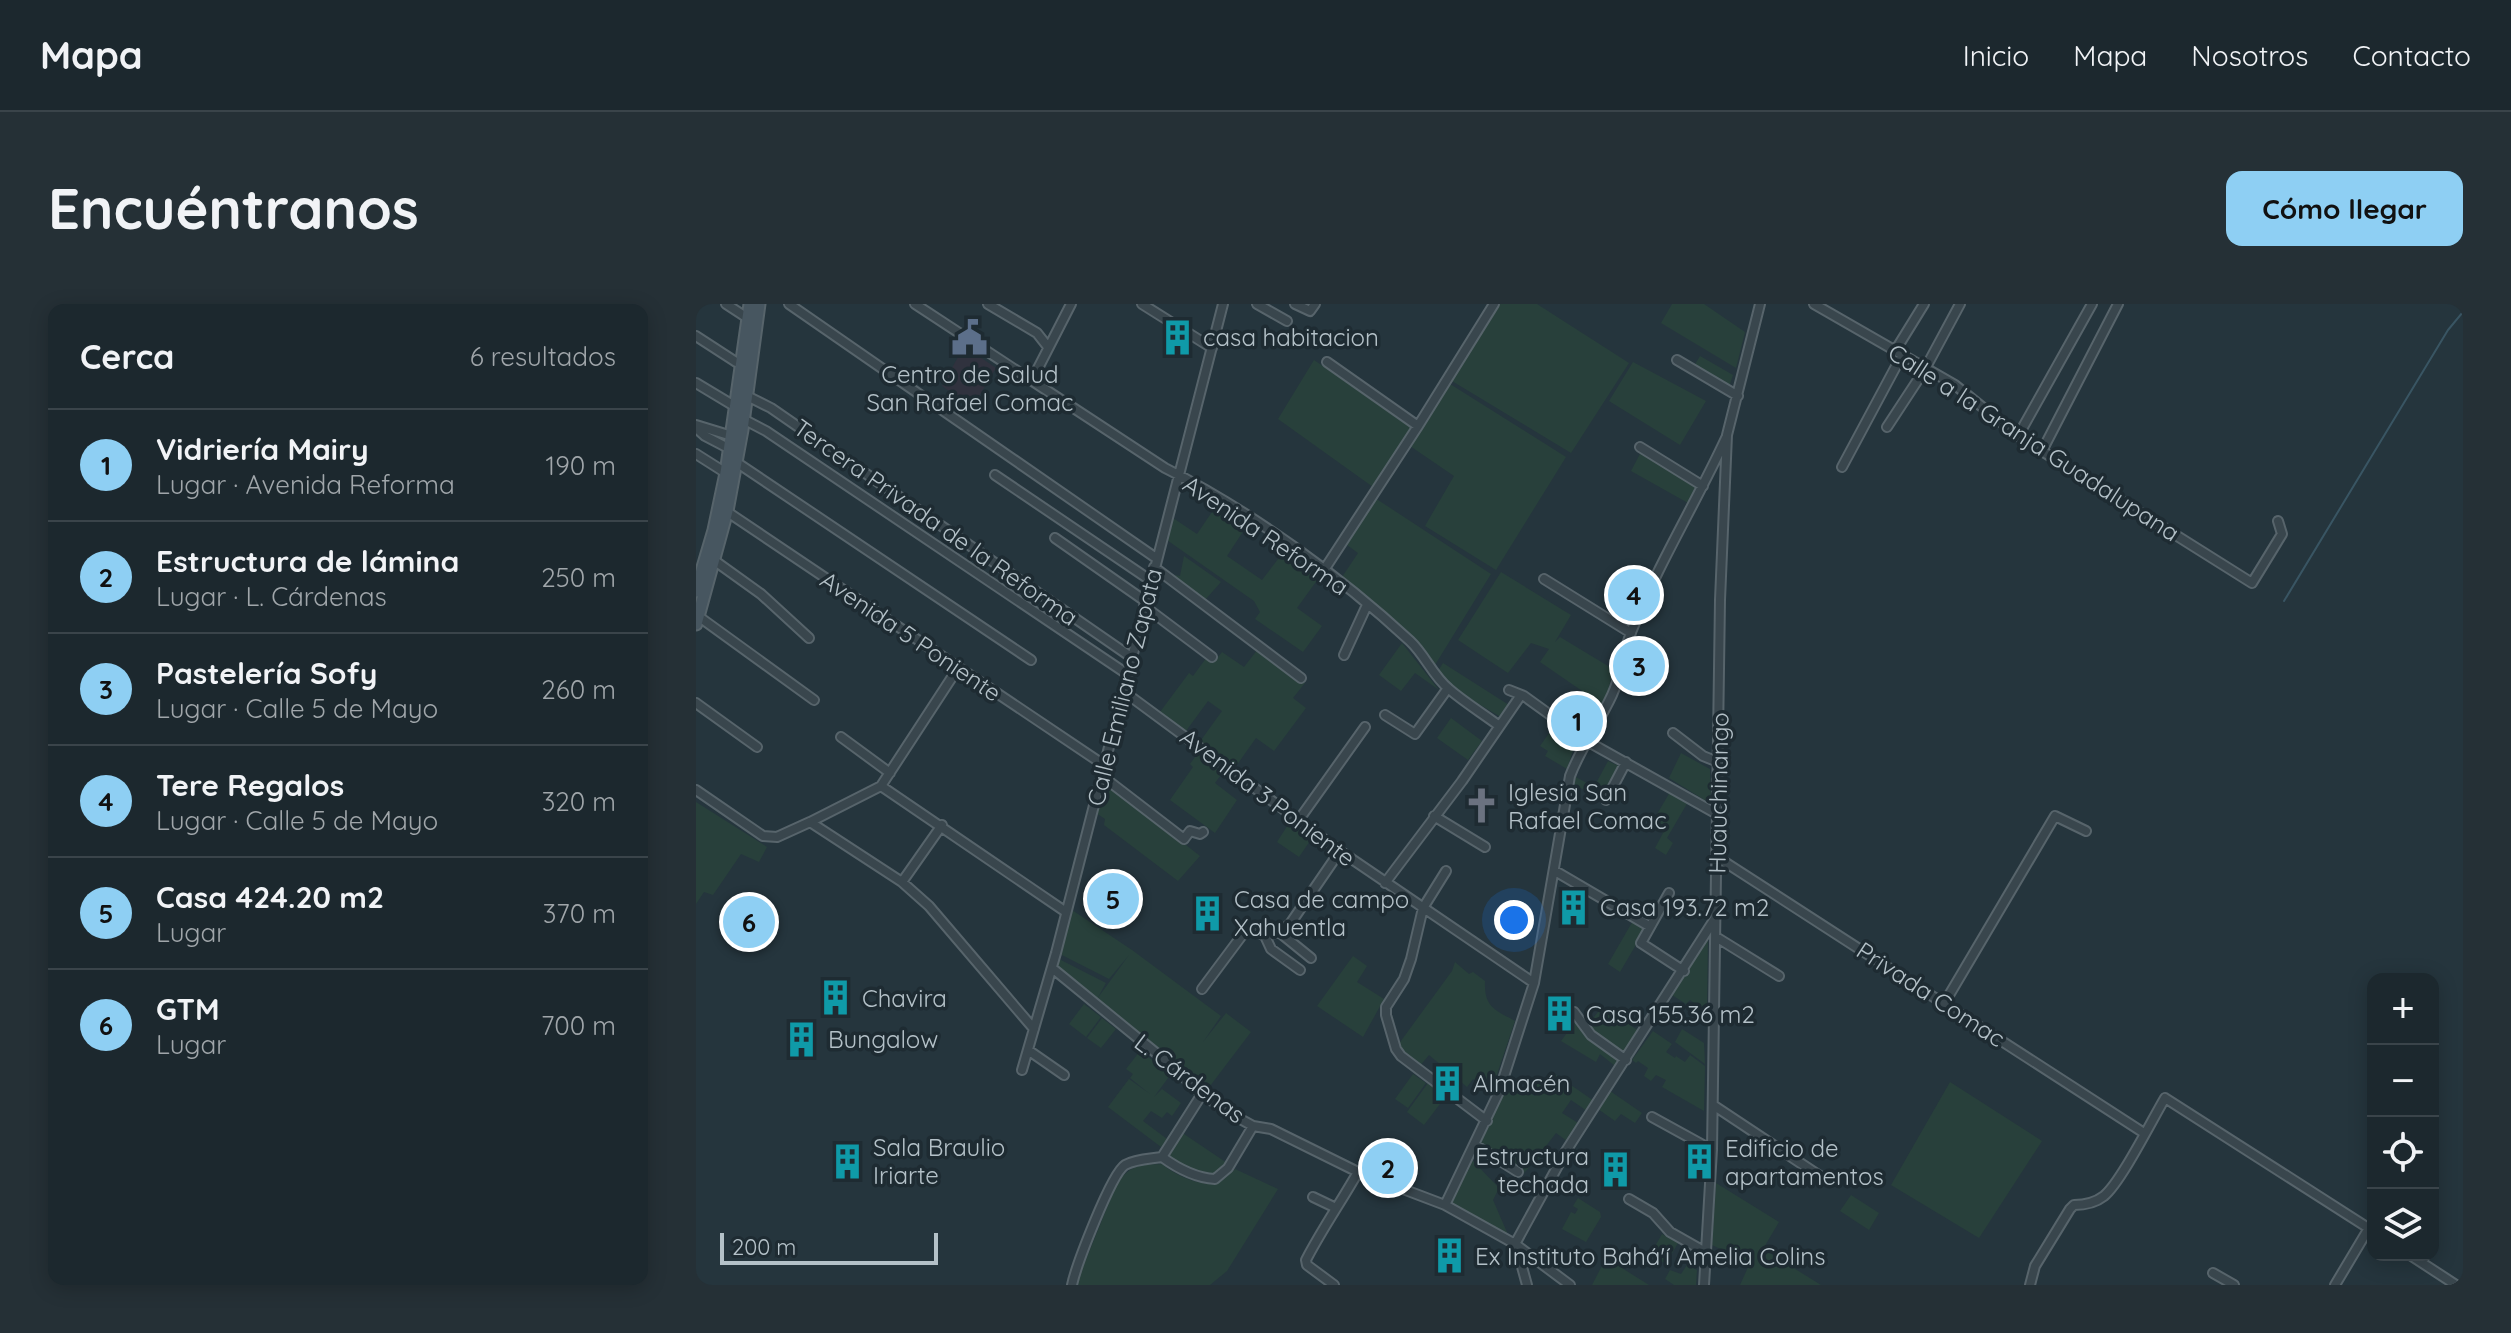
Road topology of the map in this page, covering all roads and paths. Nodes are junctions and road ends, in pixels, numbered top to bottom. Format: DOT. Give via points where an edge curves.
graph roads {
  1 [pos="726,304"];
  2 [pos="750,304"];
  3 [pos="759,304"];
  4 [pos="789,304"];
  5 [pos="915,304"];
  6 [pos="988,304"];
  7 [pos="1071,304"];
  8 [pos="1142,304"];
  9 [pos="1223,304"];
  10 [pos="1257,304"];
  11 [pos="1295,304"];
  12 [pos="1315,304"];
  13 [pos="1494,304"];
  14 [pos="1760,304"];
  15 [pos="1814,304"];
  16 [pos="1924,304"];
  17 [pos="1960,304"];
  18 [pos="2092,304"];
  19 [pos="2118,304"];
  20 [pos="752,321"];
  21 [pos="1287,321"];
  22 [pos="696,336"];
  23 [pos="1048,347"];
  24 [pos="1212,348"];
  25 [pos="1899,353"];
  26 [pos="1677,360"];
  27 [pos="1327,362"];
  28 [pos="746,365"];
  29 [pos="1925,369"];
  30 [pos="1032,380"];
  31 [pos="696,383"];
  32 [pos="743,394"];
  33 [pos="1738,396"];
  34 [pos="736,407"];
  35 [pos="743,419"];
  36 [pos="1418,426"];
  37 [pos="696,427"];
  38 [pos="1887,427"];
  39 [pos="1727,435"];
  40 [pos="2018,436"];
  41 [pos="731,442"];
  42 [pos="1640,447"];
  43 [pos="2042,451"];
  44 [pos="696,454"];
  45 [pos="736,462"];
  46 [pos="1842,467"];
  47 [pos="726,473"];
  48 [pos="995,475"];
  49 [pos="1177,475"];
  50 [pos="1703,486"];
  51 [pos="723,509"];
  52 [pos="2278,521"];
  53 [pos="1055,538"];
  54 [pos="715,561"];
  55 [pos="1155,562"];
  56 [pos="1324,570"];
  57 [pos="1544,579"];
  58 [pos="1150,580"];
  59 [pos="696,591"];
  60 [pos="1144,603"];
  61 [pos="1367,605"];
  62 [pos="697,620"];
  63 [pos="1631,633"];
  64 [pos="809,638"];
  65 [pos="1344,655"];
  66 [pos="1131,657"];
  67 [pos="1212,657"];
  68 [pos="1031,660"];
  69 [pos="958,668"];
  70 [pos="1127,674"];
  71 [pos="1301,678"];
  72 [pos="1448,688"];
  73 [pos="1509,690"];
  74 [pos="1123,691"];
  75 [pos="1521,695"];
  76 [pos="814,700"];
  77 [pos="696,703"];
  78 [pos="1385,715"];
  79 [pos="1498,725"];
  80 [pos="1365,727"];
  81 [pos="1673,733"];
  82 [pos="841,737"];
  83 [pos="1585,740"];
  84 [pos="757,747"];
  85 [pos="1626,762"];
  86 [pos="1718,762"];
  87 [pos="1104,765"];
  88 [pos="890,773"];
  89 [pos="1102,776"];
  90 [pos="881,786"];
  91 [pos="696,790"];
  92 [pos="1606,800"];
  93 [pos="1717,814"];
  94 [pos="1434,816"];
  95 [pos="1298,821"];
  96 [pos="810,822"];
  97 [pos="942,825"];
  98 [pos="2086,831"];
  99 [pos="1203,832"];
  100 [pos="1485,847"];
  101 [pos="1340,851"];
  102 [pos="1717,857"];
  103 [pos="1446,871"];
  104 [pos="1555,871"];
  105 [pos="902,882"];
  106 [pos="1385,883"];
  107 [pos="1669,893"];
  108 [pos="1423,908"];
  109 [pos="1066,912"];
  110 [pos="1716,917"];
  111 [pos="1649,926"];
  112 [pos="1279,932"];
  113 [pos="1265,936"];
  114 [pos="1716,937"];
  115 [pos="1311,958"];
  116 [pos="1052,968"];
  117 [pos="1300,970"];
  118 [pos="1684,971"];
  119 [pos="1779,976"];
  120 [pos="1534,983"];
  121 [pos="1202,989"];
  122 [pos="1945,1002"];
  123 [pos="1574,1012"];
  124 [pos="1034,1029"];
  125 [pos="1028,1050"];
  126 [pos="1626,1060"];
  127 [pos="1022,1070"];
  128 [pos="1064,1075"];
  129 [pos="1202,1094"];
  130 [pos="1713,1105"];
  131 [pos="1652,1117"];
  132 [pos="1487,1121"];
  133 [pos="1253,1126"];
  134 [pos="2144,1133"];
  135 [pos="1475,1145"];
  136 [pos="1712,1150"];
  137 [pos="1162,1157"];
  138 [pos="1358,1172"];
  139 [pos="1518,1172"];
  140 [pos="1829,1182"];
  141 [pos="1313,1197"];
  142 [pos="1629,1199"];
  143 [pos="1445,1205"];
  144 [pos="1336,1208"];
  145 [pos="2367,1227"];
  146 [pos="2367,1236"];
  147 [pos="1515,1244"];
  148 [pos="1707,1253"];
  149 [pos="2419,1261"];
  150 [pos="2213,1273"];
  151 [pos="1072,1285"];
  152 [pos="1334,1285"];
  153 [pos="1527,1285"];
  154 [pos="1570,1285"];
  155 [pos="1704,1285"];
  156 [pos="2030,1285"];
  157 [pos="2234,1285"];
  158 [pos="2335,1285"];
  159 [pos="2456,1285"];
  1 -- 20 [label="street"];
  2 -- 20 [label="main road"];
  3 -- 20 [label="main road"];
  4 -- 55 [label="street"];
  5 -- 30 [label="street, Avenida Reforma"];
  6 -- 23 [label="street" via="1037,333"];
  7 -- 23 [label="street"];
  8 -- 24 [label="street"];
  9 -- 24 [label="street, Calle Emiliano Zapata"];
  10 -- 21 [label="street"];
  11 -- 12 [label="street" via="1310,311"];
  13 -- 36 [label="street"];
  14 -- 33 [label="street, Huauchinango"];
  15 -- 25 [label="street, Calle a la Granja Guadalupana"];
  16 -- 25 [label="street"];
  17 -- 29 [label="street"];
  18 -- 40 [label="street"];
  19 -- 43 [label="street"];
  20 -- 28 [label="main road"];
  22 -- 28 [label="street"];
  23 -- 30 [label="street"];
  24 -- 49 [label="street, Calle Emiliano Zapata"];
  25 -- 29 [label="street, Calle a la Granja Guadalupana"];
  25 -- 46 [label="street"];
  26 -- 33 [label="street"];
  27 -- 36 [label="street"];
  28 -- 32 [label="main road"];
  29 -- 38 [label="street"];
  29 -- 40 [label="street, Calle a la Granja Guadalupana" via="1955,385"];
  30 -- 49 [label="street, Avenida Reforma"];
  31 -- 34 [label="street"];
  32 -- 34 [label="main road"];
  32 -- 35 [label="main road"];
  32 -- 66 [label="street, Tercera Privada de la Reforma" via="771,408"];
  33 -- 39 [label="street, Huauchinango"];
  34 -- 41 [label="main road"];
  35 -- 45 [label="main road"];
  35 -- 70 [label="street"];
  36 -- 56 [label="street"];
  37 -- 41 [label="street"];
  39 -- 50 [label="street"];
  39 -- 86 [label="street, Huauchinango"];
  40 -- 43 [label="street, Calle a la Granja Guadalupana"];
  41 -- 47 [label="main road"];
  42 -- 50 [label="street"];
  43 -- 52 [label="street, Calle a la Granja Guadalupana" via="2252,583 2282,534"];
  44 -- 47 [label="street"];
  45 -- 51 [label="main road"];
  45 -- 68 [label="street"];
  47 -- 51 [label="main road"];
  48 -- 58 [label="street"];
  49 -- 55 [label="street, Calle Emiliano Zapata"];
  49 -- 56 [label="street, Avenida Reforma"];
  50 -- 63 [label="street"];
  51 -- 54 [label="main road"];
  51 -- 59 [label="main road"];
  51 -- 69 [label="street, Avenida 5 Poniente"];
  53 -- 60 [label="street"];
  54 -- 62 [label="main road"];
  54 -- 64 [label="street"];
  55 -- 58 [label="street, Calle Emiliano Zapata"];
  55 -- 71 [label="street"];
  56 -- 61 [label="street, Avenida Reforma"];
  57 -- 63 [label="street"];
  58 -- 60 [label="street, Calle Emiliano Zapata"];
  60 -- 66 [label="street, Calle Emiliano Zapata"];
  60 -- 67 [label="street"];
  61 -- 65 [label="street"];
  61 -- 72 [label="street, Avenida Reforma" via="1414,644"];
  62 -- 76 [label="street"];
  63 -- 83 [label="street" via="1612,695"];
  66 -- 70 [label="street, Calle Emiliano Zapata"];
  69 -- 87 [label="street, Avenida 5 Poniente"];
  69 -- 88 [label="street"];
  70 -- 74 [label="street, Calle Emiliano Zapata"];
  72 -- 78 [label="street" via="1415,734"];
  72 -- 79 [label="street, Avenida Reforma"];
  73 -- 75 [label="street"];
  74 -- 87 [label="street, Calle Emiliano Zapata"];
  74 -- 95 [label="street, Avenida 3 Poniente"];
  75 -- 79 [label="street"];
  75 -- 83 [label="street"];
  77 -- 84 [label="street"];
  79 -- 94 [label="street"];
  80 -- 95 [label="street"];
  81 -- 86 [label="street"];
  82 -- 88 [label="street"];
  83 -- 85 [label="street"];
  83 -- 104 [label="street" via="1570,776"];
  85 -- 92 [label="street"];
  85 -- 93 [label="street"];
  86 -- 93 [label="street, Huauchinango"];
  87 -- 89 [label="street, Calle Emiliano Zapata"];
  88 -- 90 [label="street"];
  89 -- 99 [label="street" via="1184,839 1190,831"];
  89 -- 109 [label="street, Calle Emiliano Zapata"];
  90 -- 96 [label="street"];
  90 -- 97 [label="street"];
  91 -- 96 [label="street" via="763,836 777,837"];
  93 -- 102 [label="street, Huauchinango"];
  94 -- 100 [label="street"];
  94 -- 106 [label="street"];
  95 -- 101 [label="street, Avenida 3 Poniente"];
  96 -- 105 [label="street"];
  97 -- 105 [label="street"];
  97 -- 109 [label="street"];
  98 -- 122 [label="street" via="2055,816"];
  101 -- 106 [label="street, Avenida 3 Poniente"];
  101 -- 112 [label="street"];
  102 -- 110 [label="street, Huauchinango"];
  102 -- 122 [label="street, Privada Comac"];
  103 -- 108 [label="street"];
  104 -- 111 [label="street"];
  104 -- 120 [label="street"];
  105 -- 124 [label="street" via="929,906"];
  106 -- 108 [label="street, Avenida 3 Poniente"];
  107 -- 111 [label="street"];
  108 -- 120 [label="street, Avenida 3 Poniente"];
  108 -- 132 [label="street" via="1404,979 1386,1007 1396,1049"];
  109 -- 116 [label="street, Calle Emiliano Zapata"];
  110 -- 114 [label="street, Huauchinango"];
  110 -- 118 [label="street"];
  111 -- 118 [label="street" via="1641,943"];
  112 -- 113 [label="street"];
  112 -- 115 [label="street"];
  113 -- 117 [label="street" via="1271,949"];
  113 -- 121 [label="street" via="1246,930"];
  114 -- 119 [label="street"];
  114 -- 130 [label="street, Huauchinango"];
  116 -- 124 [label="street, Calle Emiliano Zapata"];
  116 -- 129 [label="street, L. Cárdenas"];
  118 -- 126 [label="street"];
  120 -- 132 [label="street"];
  122 -- 134 [label="street, Privada Comac"];
  123 -- 126 [label="street" via="1591,1035"];
  124 -- 125 [label="street, Calle Emiliano Zapata"];
  125 -- 127 [label="street, Calle Emiliano Zapata"];
  125 -- 128 [label="street"];
  126 -- 147 [label="street" via="1566,1151"];
  129 -- 133 [label="street, L. Cárdenas"];
  129 -- 137 [label="street"];
  130 -- 136 [label="street, Huauchinango"];
  130 -- 140 [label="street"];
  131 -- 136 [label="street"];
  132 -- 135 [label="street"];
  133 -- 137 [label="street" via="1228,1168 1215,1179"];
  133 -- 138 [label="street, L. Cárdenas" via="1271,1129"];
  134 -- 145 [label="street" via="2165,1098"];
  134 -- 156 [label="street" via="2112,1188 2087,1205 2070,1209 2035,1266"];
  135 -- 139 [label="street"];
  135 -- 143 [label="street"];
  136 -- 148 [label="street, Huauchinango"];
  137 -- 151 [label="street" via="1139,1160 1119,1171"];
  138 -- 143 [label="street, L. Cárdenas"];
  138 -- 144 [label="street"];
  141 -- 144 [label="street"];
  142 -- 148 [label="street"];
  143 -- 147 [label="street, L. Cárdenas"];
  144 -- 152 [label="street" via="1306,1263"];
  146 -- 158 [label="street"];
  147 -- 153 [label="street"];
  147 -- 154 [label="street, L. Cárdenas"];
  148 -- 155 [label="street, Huauchinango"];
  149 -- 159 [label="street"];
  150 -- 157 [label="street"];
}
